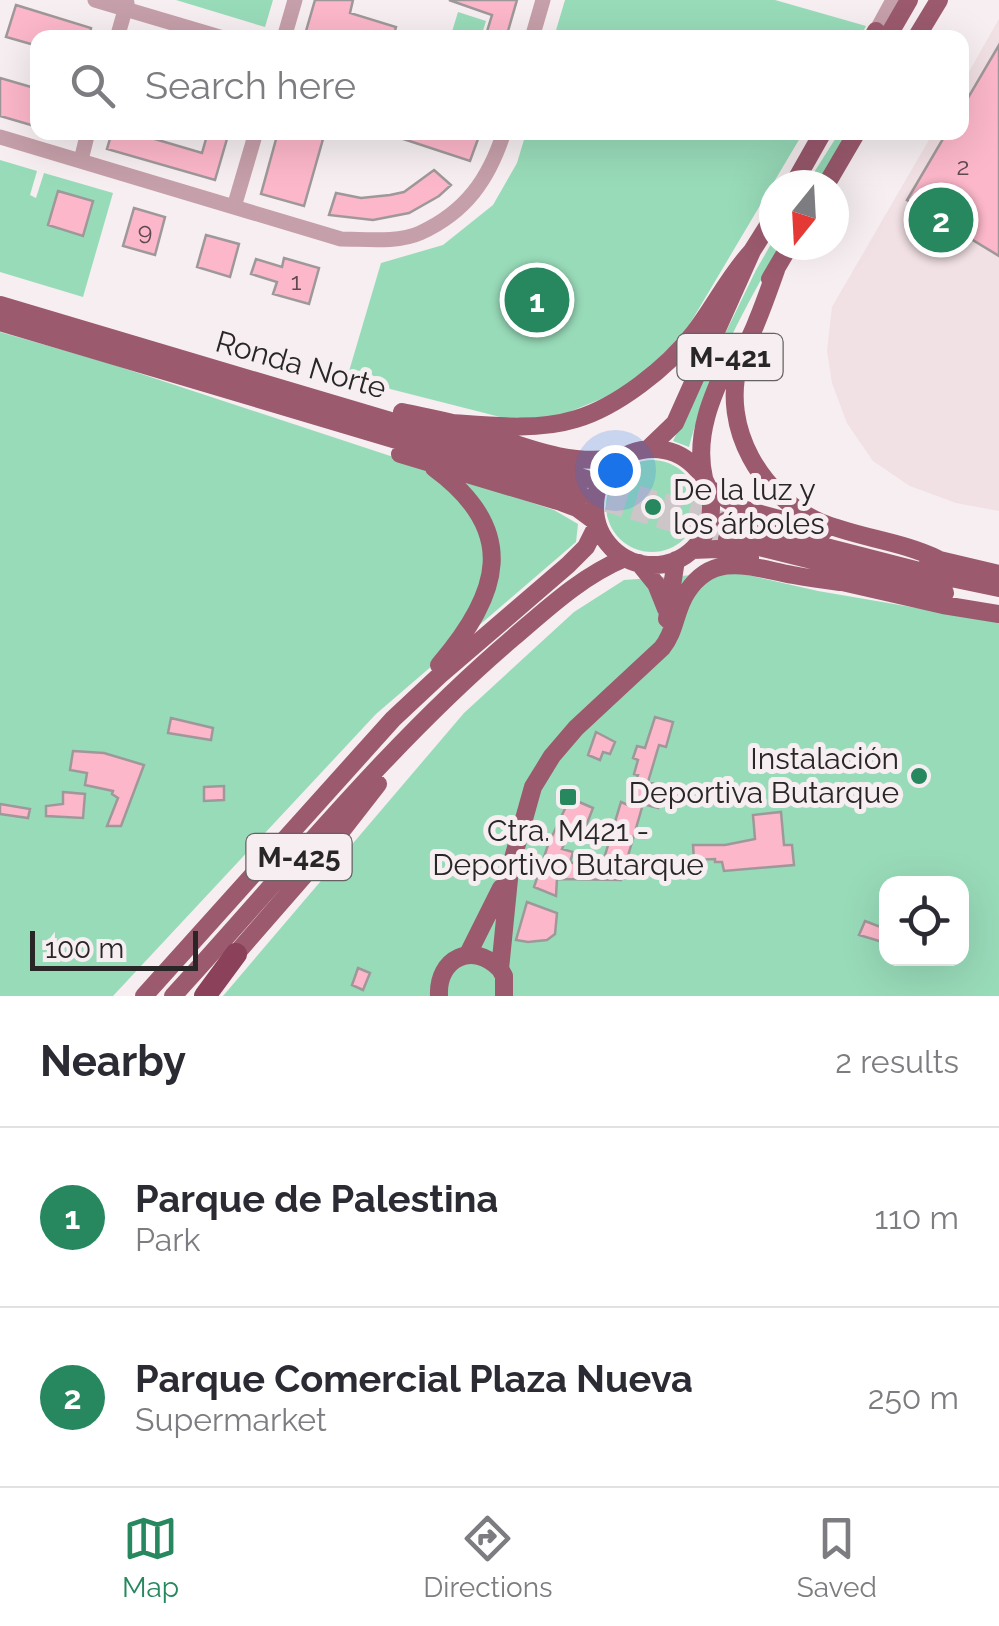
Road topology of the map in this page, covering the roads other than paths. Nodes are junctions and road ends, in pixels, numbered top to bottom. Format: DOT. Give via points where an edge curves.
graph roads {
  1 [pos="95,0"];
  2 [pos="295,0"];
  3 [pos="544,0"];
  4 [pos="892,0"];
  5 [pos="909,0"];
  6 [pos="940,0"];
  7 [pos="126,4"];
  8 [pos="119,30"];
  9 [pos="200,30"];
  10 [pos="286,30"];
  11 [pos="535,30"];
  12 [pos="880,30"];
  13 [pos="882,30"];
  14 [pos="921,30"];
  15 [pos="0,137"];
  16 [pos="86,140"];
  17 [pos="254,140"];
  18 [pos="501,140"];
  19 [pos="818,140"];
  20 [pos="852,140"];
  21 [pos="81,160"];
  22 [pos="801,170"];
  23 [pos="835,170"];
  24 [pos="234,207"];
  25 [pos="759,241"];
  26 [pos="752,252"];
  27 [pos="782,260"];
  28 [pos="776,270"];
  29 [pos="0,305"];
  30 [pos="0,322"];
  31 [pos="335,403"];
  32 [pos="300,413"];
  33 [pos="452,423"];
  34 [pos="649,448"];
  35 [pos="624,456"];
  36 [pos="425,462"];
  37 [pos="706,483"];
  38 [pos="597,524"];
  39 [pos="684,555"];
  40 [pos="938,559"];
  41 [pos="632,561"];
  42 [pos="999,574"];
  43 [pos="840,582"];
  44 [pos="999,588"];
  45 [pos="999,605"];
  46 [pos="666,606"];
  47 [pos="999,614"];
  48 [pos="653,656"];
  49 [pos="425,718"];
  50 [pos="394,719"];
  51 [pos="510,869"];
  52 [pos="236,954"];
  53 [pos="468,954"];
  54 [pos="500,969"];
  55 [pos="144,996"];
  56 [pos="173,996"];
  57 [pos="196,996"];
  58 [pos="205,996"];
  59 [pos="438,996"];
  60 [pos="504,996"];
  1 -- 7 [label="street"];
  2 -- 10 [label="street"];
  3 -- 11 [label="street"];
  4 -- 12 [label="street"];
  5 -- 13 [label="main road"];
  6 -- 14 [label="main road"];
  7 -- 8 [label="street"];
  7 -- 9 [label="street"];
  15 -- 21 [label="street"];
  16 -- 21 [label="street"];
  17 -- 24 [label="street"];
  18 -- 24 [label="street" via="490,173 475,191 419,234 341,240"];
  19 -- 22 [label="main road"];
  20 -- 23 [label="main road"];
  21 -- 24 [label="street"];
  25 -- 26 [label="main road, M-421"];
  26 -- 33 [label="main road" via="694,333 644,384 576,419 516,427"];
  26 -- 34 [label="main road, M-421" via="675,423"];
  27 -- 28 [label="main road, M-421"];
  28 -- 37 [label="main road, M-421" via="706,415 699,454"];
  28 -- 40 [label="main road" via="739,364 737,416 750,457 781,498 819,522"];
  29 -- 31 [label="main road, Ronda Norte"];
  30 -- 32 [label="main road, Ronda Norte"];
  31 -- 32 [label="main road, Ronda Norte" via="583,487"];
  31 -- 33 [label="main road"];
  32 -- 36 [label="main road"];
  33 -- 35 [label="main road" via="572,459"];
  34 -- 35 [label="main road"];
  34 -- 37 [label="main road" via="686,459"];
  35 -- 38 [label="main road" via="598,489"];
  36 -- 38 [label="main road" via="561,502"];
  36 -- 50 [label="main road" via="475,509 488,536 492,575 470,626"];
  37 -- 39 [label="main road, M-421" via="709,521"];
  37 -- 40 [label="main road" via="742,509"];
  38 -- 41 [label="main road" via="613,549"];
  38 -- 50 [label="main road, M-425" via="568,565"];
  39 -- 41 [label="main road" via="666,564"];
  39 -- 43 [label="main road" via="718,550"];
  39 -- 46 [label="main road, M-421"];
  40 -- 42 [label="main road"];
  41 -- 46 [label="main road"];
  41 -- 49 [label="main road, M-425" via="582,580"];
  43 -- 47 [label="main road"];
  43 -- 48 [label="main road" via="737,563 708,570 688,590 668,640"];
  44 -- 45 [label="main road" via="724,529"];
  46 -- 48 [label="main road, M-421"];
  48 -- 51 [label="main road, M-421" via="552,756 532,787"];
  49 -- 52 [label="main road" via="329,847"];
  49 -- 56 [label="main road, M-425"];
  50 -- 55 [label="main road, M-425"];
  51 -- 53 [label="main road, M-421"];
  51 -- 54 [label="main road, M-421"];
  52 -- 57 [label="main road"];
  52 -- 58 [label="highway"];
  53 -- 54 [label="main road"];
  53 -- 59 [label="main road, M-421" via="443,968"];
  54 -- 60 [label="main road, M-421"];
}
